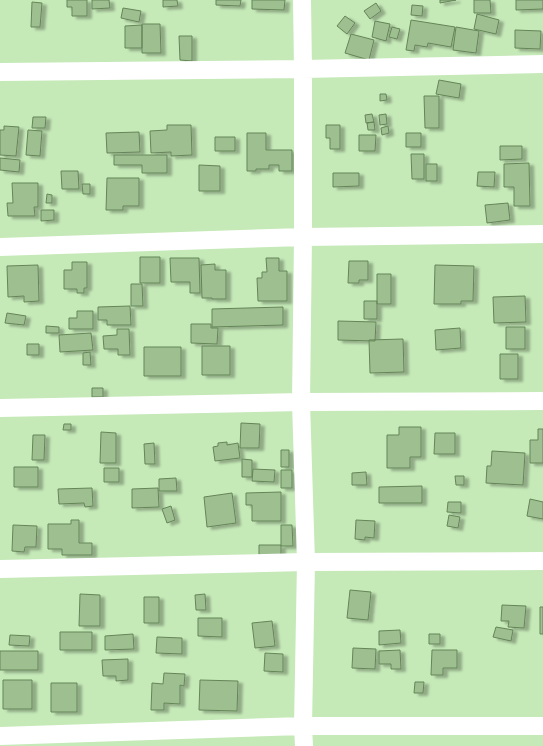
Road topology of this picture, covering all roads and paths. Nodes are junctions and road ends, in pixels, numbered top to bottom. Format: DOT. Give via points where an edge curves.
graph roads {
  1 [pos="302,0"];
  2 [pos="543,64"];
  3 [pos="303,69"];
  4 [pos="0,72"];
  5 [pos="543,234"];
  6 [pos="303,237"];
  7 [pos="0,246"];
  8 [pos="543,401"];
  9 [pos="301,402"];
  10 [pos="0,408"];
  11 [pos="543,561"];
  12 [pos="306,562"];
  13 [pos="0,569"];
  14 [pos="303,726"];
  15 [pos="543,726"];
  16 [pos="0,736"];
  17 [pos="304,746"];
  1 -- 3 [label="street"];
  2 -- 3 [label="street"];
  3 -- 4 [label="street"];
  3 -- 6 [label="street"];
  5 -- 6 [label="street"];
  6 -- 7 [label="street"];
  6 -- 9 [label="street"];
  8 -- 9 [label="street"];
  9 -- 10 [label="street"];
  9 -- 12 [label="street"];
  11 -- 12 [label="street"];
  12 -- 13 [label="street"];
  12 -- 14 [label="street"];
  14 -- 15 [label="street"];
  14 -- 16 [label="street"];
  14 -- 17 [label="street"];
}
